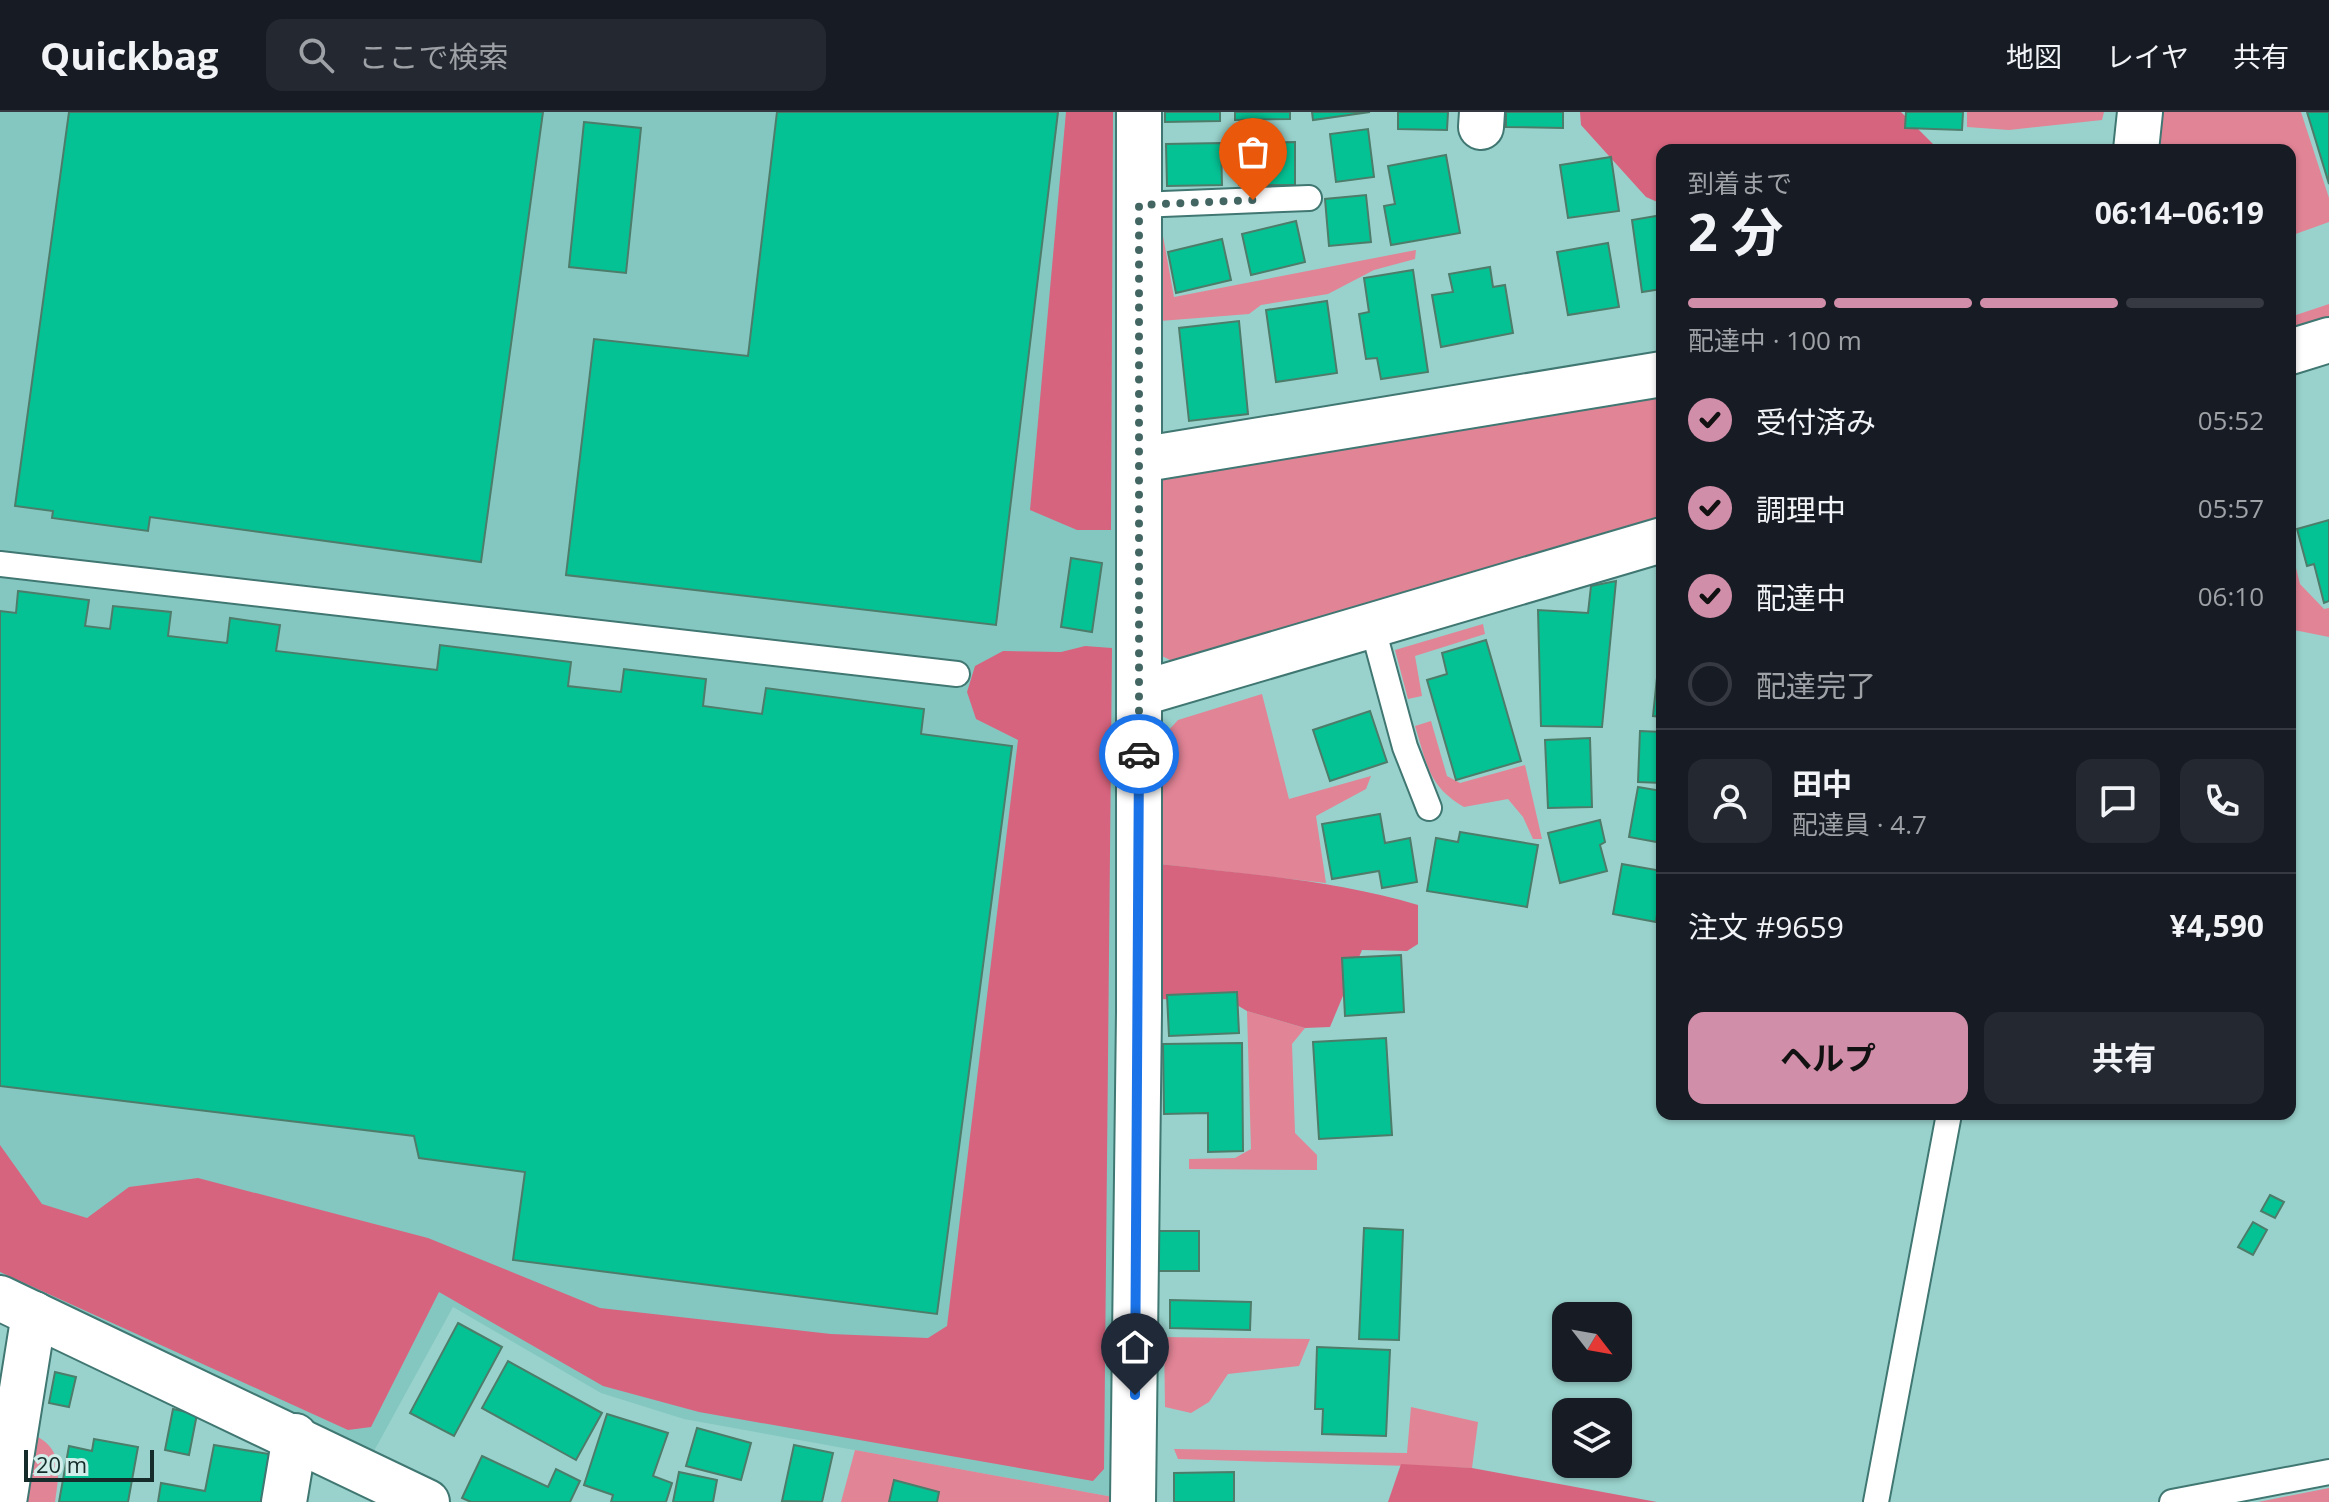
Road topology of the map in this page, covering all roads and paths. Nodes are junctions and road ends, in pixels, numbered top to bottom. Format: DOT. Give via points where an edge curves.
graph roads {
  1 [pos="1139,112"];
  2 [pos="2140,112"];
  3 [pos="2137,144"];
  4 [pos="1309,198"];
  5 [pos="1139,205"];
  6 [pos="2329,340"];
  7 [pos="2296,350"];
  8 [pos="1656,375"];
  9 [pos="1139,460"];
  10 [pos="1656,542"];
  11 [pos="0,564"];
  12 [pos="1372,625"];
  13 [pos="957,674"];
  14 [pos="1139,694"];
  15 [pos="1429,808"];
  16 [pos="1948,1120"];
  17 [pos="17,1306"];
  18 [pos="295,1436"];
  19 [pos="2329,1472"];
  20 [pos="4,1502"];
  21 [pos="284,1502"];
  22 [pos="427,1502"];
  23 [pos="1133,1502"];
  24 [pos="1876,1502"];
  25 [pos="2172,1502"];
  1 -- 5 [label="street"];
  2 -- 3 [label="street"];
  4 -- 5 [label="lane"];
  5 -- 9 [label="street"];
  6 -- 7 [label="street"];
  8 -- 9 [label="street"];
  9 -- 14 [label="street"];
  10 -- 12 [label="street"];
  11 -- 13 [label="lane"];
  12 -- 14 [label="street"];
  12 -- 15 [label="lane" via="1405,747"];
  14 -- 23 [label="street"];
  16 -- 24 [label="lane"];
  17 -- 18 [label="street"];
  17 -- 20 [label="street"];
  18 -- 21 [label="street"];
  18 -- 22 [label="street"];
  19 -- 25 [label="lane"];
}
